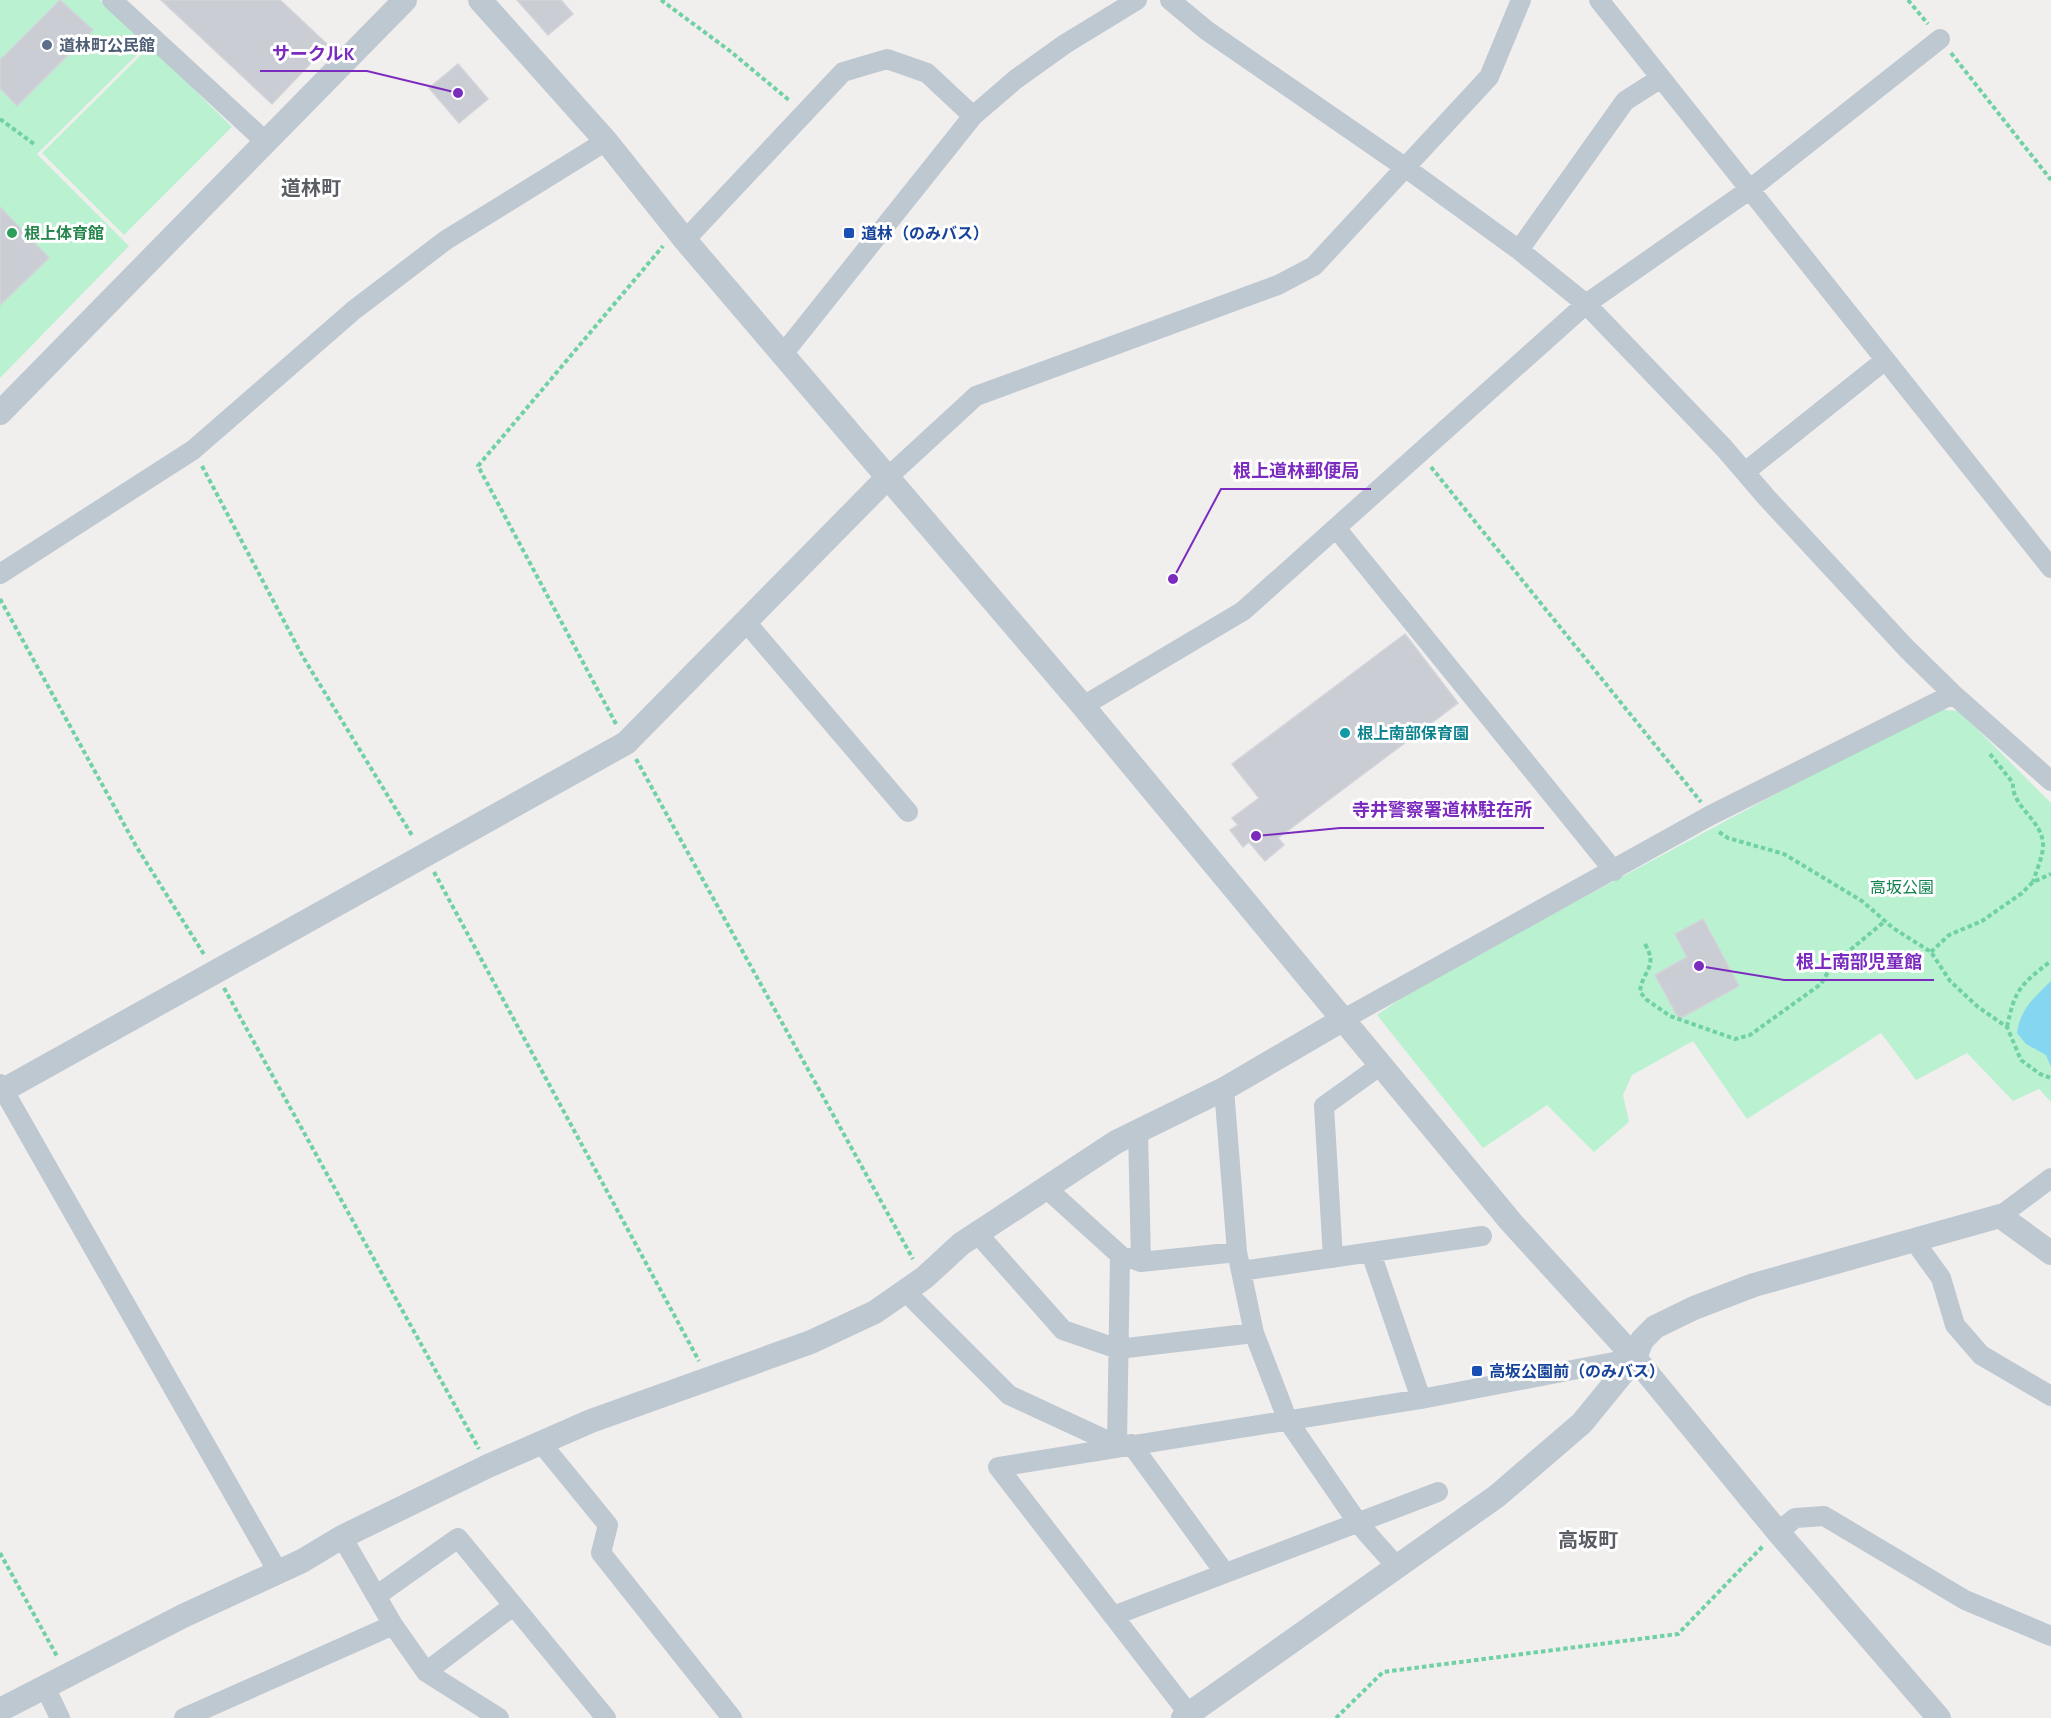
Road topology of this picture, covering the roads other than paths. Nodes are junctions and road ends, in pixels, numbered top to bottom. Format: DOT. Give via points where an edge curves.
graph roads {
  1 [pos="112,0"];
  2 [pos="405,0"];
  3 [pos="480,0"];
  4 [pos="1137,0"];
  5 [pos="1170,0"];
  6 [pos="1521,0"];
  7 [pos="1599,0"];
  8 [pos="1940,39"];
  9 [pos="1661,78"];
  10 [pos="973,116"];
  11 [pos="606,141"];
  12 [pos="266,142"];
  13 [pos="1406,168"];
  14 [pos="1749,190"];
  15 [pos="681,235"];
  16 [pos="1519,250"];
  17 [pos="1586,304"];
  18 [pos="783,354"];
  19 [pos="1884,361"];
  20 [pos="0,413"];
  21 [pos="1745,472"];
  22 [pos="889,476"];
  23 [pos="1336,528"];
  24 [pos="2051,568"];
  25 [pos="0,574"];
  26 [pos="745,621"];
  27 [pos="1953,694"];
  28 [pos="1083,706"];
  29 [pos="2051,781"];
  30 [pos="908,812"];
  31 [pos="1614,871"];
  32 [pos="1344,1019"];
  33 [pos="1381,1065"];
  34 [pos="1,1089"];
  35 [pos="1224,1089"];
  36 [pos="1138,1130"];
  37 [pos="2051,1178"];
  38 [pos="1045,1187"];
  39 [pos="2000,1216"];
  40 [pos="977,1233"];
  41 [pos="1482,1236"];
  42 [pos="1915,1242"];
  43 [pos="1371,1253"];
  44 [pos="2051,1253"];
  45 [pos="1120,1255"];
  46 [pos="1333,1258"];
  47 [pos="1141,1262"];
  48 [pos="1239,1262"];
  49 [pos="915,1285"];
  50 [pos="1254,1332"];
  51 [pos="1118,1349"];
  52 [pos="1635,1358"];
  53 [pos="2051,1396"];
  54 [pos="1421,1399"];
  55 [pos="1288,1421"];
  56 [pos="541,1443"];
  57 [pos="1124,1445"];
  58 [pos="1438,1492"];
  59 [pos="1358,1523"];
  60 [pos="1778,1532"];
  61 [pos="342,1537"];
  62 [pos="1398,1568"];
  63 [pos="278,1572"];
  64 [pos="1226,1573"];
  65 [pos="376,1596"];
  66 [pos="513,1606"];
  67 [pos="1113,1616"];
  68 [pos="393,1625"];
  69 [pos="2051,1636"];
  70 [pos="426,1672"];
  71 [pos="45,1687"];
  72 [pos="0,1710"];
  73 [pos="1186,1716"];
  74 [pos="60,1718"];
  75 [pos="184,1718"];
  76 [pos="499,1718"];
  77 [pos="606,1718"];
  78 [pos="732,1718"];
  79 [pos="1939,1718"];
  1 -- 12 [label="street"];
  2 -- 12 [label="street"];
  3 -- 11 [label="street"];
  4 -- 10 [label="street" via="1016,78"];
  5 -- 13 [label="street" via="1215,37"];
  6 -- 13 [label="street" via="1489,77"];
  7 -- 9 [label="street"];
  8 -- 14 [label="street"];
  9 -- 14 [label="street"];
  9 -- 16 [label="street" via="1625,101"];
  10 -- 15 [label="street" via="927,73 887,59 843,72"];
  10 -- 18 [label="street"];
  11 -- 15 [label="street"];
  11 -- 25 [label="street" via="436,247 354,310 193,450"];
  12 -- 20 [label="street"];
  13 -- 16 [label="street"];
  13 -- 22 [label="street" via="1314,266 1278,285 976,396"];
  14 -- 17 [label="street"];
  14 -- 19 [label="street"];
  15 -- 18 [label="street"];
  16 -- 17 [label="street"];
  17 -- 21 [label="street"];
  17 -- 23 [label="street"];
  18 -- 22 [label="street"];
  19 -- 21 [label="street"];
  19 -- 24 [label="street"];
  21 -- 27 [label="street"];
  22 -- 26 [label="street"];
  22 -- 28 [label="street"];
  23 -- 28 [label="street" via="1243,611"];
  23 -- 31 [label="street"];
  26 -- 30 [label="street"];
  26 -- 34 [label="street" via="626,743"];
  27 -- 29 [label="street"];
  27 -- 31 [label="street"];
  28 -- 32 [label="street"];
  31 -- 32 [label="street"];
  32 -- 33 [label="street"];
  32 -- 35 [label="street"];
  33 -- 46 [label="street" via="1324,1106"];
  33 -- 52 [label="street" via="1511,1222"];
  34 -- 63 [label="street"];
  35 -- 36 [label="street"];
  35 -- 48 [label="street"];
  36 -- 38 [label="street"];
  36 -- 47 [label="street"];
  37 -- 39 [label="street"];
  38 -- 40 [label="street"];
  38 -- 45 [label="street"];
  39 -- 42 [label="street"];
  39 -- 44 [label="street"];
  40 -- 49 [label="street"];
  40 -- 51 [label="street" via="1063,1330"];
  41 -- 43 [label="street"];
  42 -- 52 [label="street" via="1754,1285 1694,1308 1655,1327 1642,1340"];
  42 -- 53 [label="street" via="1941,1278 1955,1325 1981,1355"];
  43 -- 46 [label="street"];
  43 -- 54 [label="street"];
  45 -- 47 [label="street"];
  45 -- 51 [label="street"];
  46 -- 48 [label="street"];
  47 -- 48 [label="street"];
  48 -- 50 [label="street"];
  49 -- 56 [label="street" via="875,1312 811,1342 591,1421"];
  49 -- 57 [label="street" via="1009,1395"];
  50 -- 51 [label="street"];
  50 -- 55 [label="street"];
  51 -- 57 [label="street"];
  52 -- 54 [label="street"];
  52 -- 60 [label="street"];
  52 -- 62 [label="street" via="1582,1423 1497,1496"];
  54 -- 55 [label="street"];
  55 -- 57 [label="street"];
  55 -- 59 [label="street"];
  56 -- 61 [label="street"];
  56 -- 78 [label="street" via="608,1525 601,1553"];
  57 -- 64 [label="street"];
  57 -- 67 [label="street" via="998,1467"];
  58 -- 59 [label="street"];
  59 -- 62 [label="street"];
  59 -- 64 [label="street"];
  60 -- 69 [label="street" via="1795,1518 1824,1516 1965,1600"];
  60 -- 79 [label="street"];
  61 -- 63 [label="street"];
  61 -- 65 [label="street"];
  62 -- 73 [label="street"];
  63 -- 71 [label="street"];
  64 -- 67 [label="street"];
  65 -- 66 [label="street" via="458,1538"];
  65 -- 68 [label="street"];
  66 -- 70 [label="street"];
  66 -- 77 [label="street"];
  67 -- 73 [label="street"];
  68 -- 70 [label="street"];
  68 -- 75 [label="street"];
  70 -- 76 [label="street"];
  71 -- 72 [label="street"];
  71 -- 74 [label="street"];
}
